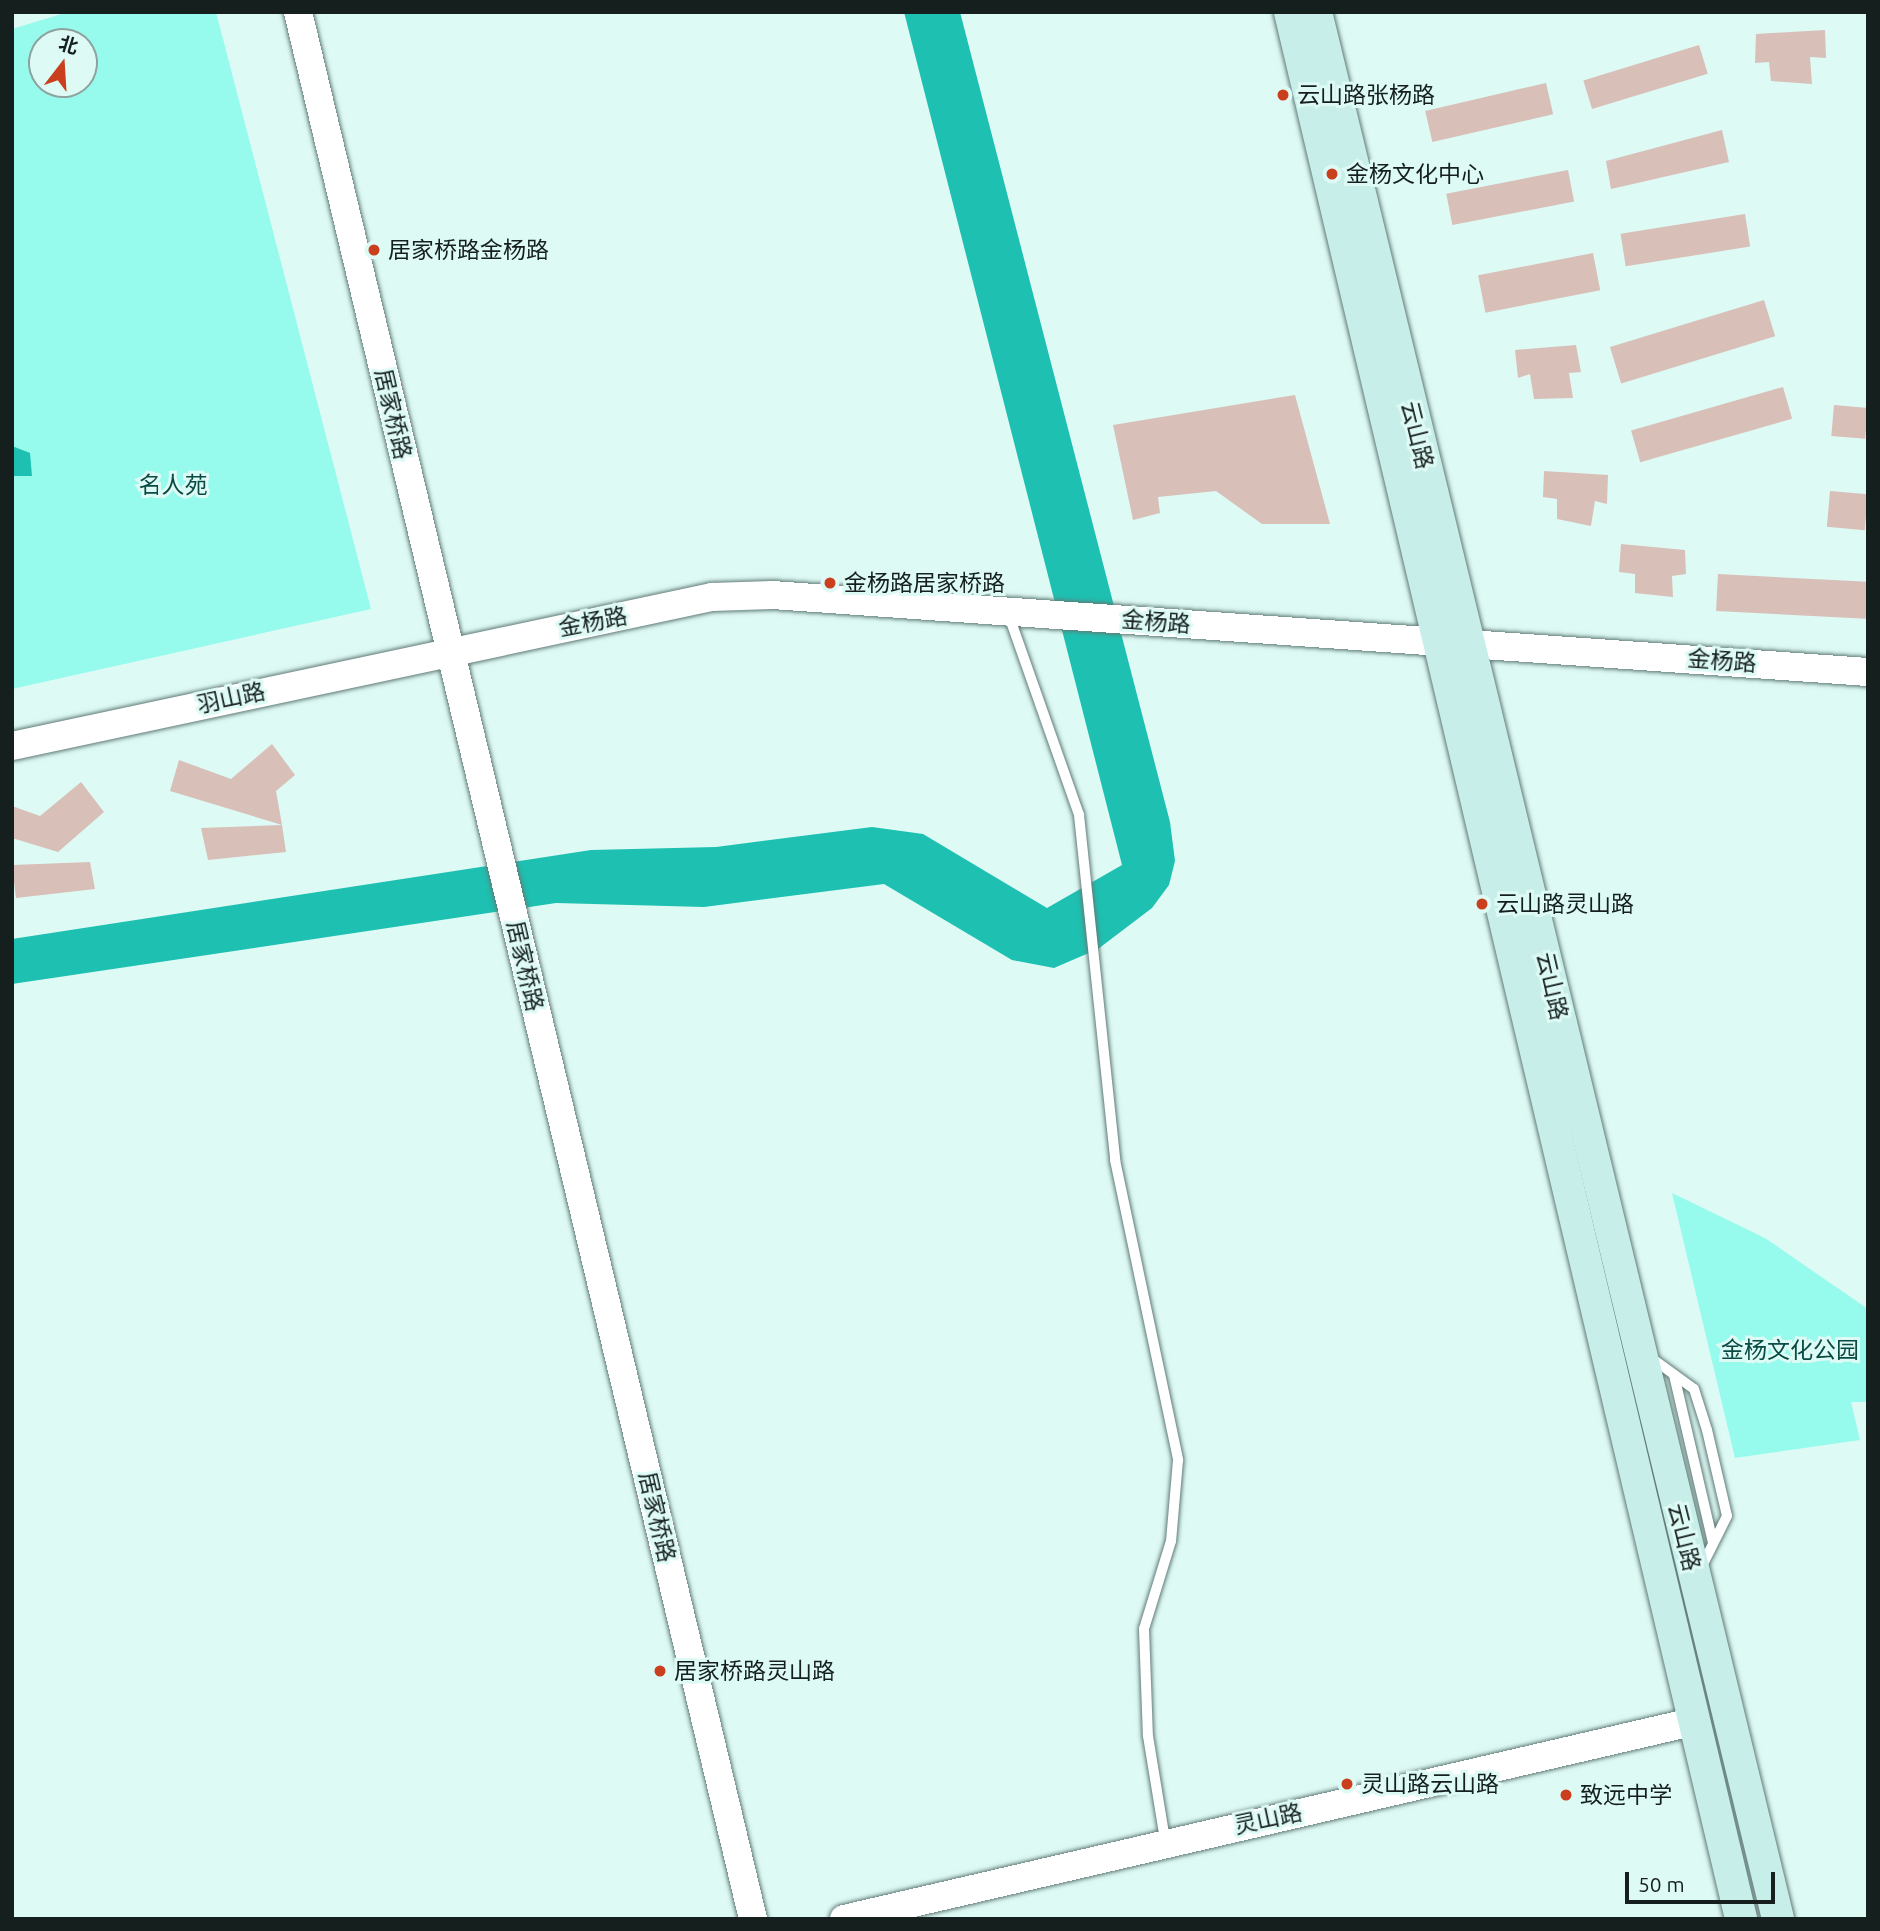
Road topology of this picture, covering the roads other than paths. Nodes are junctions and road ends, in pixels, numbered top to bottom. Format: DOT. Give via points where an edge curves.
graph roads {
  1 [pos="298,12"];
  2 [pos="1290,12"];
  3 [pos="1316,12"];
  4 [pos="1021,612"];
  5 [pos="1454,642"];
  6 [pos="449,651"];
  7 [pos="1868,672"];
  8 [pos="12,746"];
  9 [pos="1638,1348"];
  10 [pos="1674,1375"];
  11 [pos="1713,1543"];
  12 [pos="1695,1582"];
  13 [pos="1692,1722"];
  14 [pos="1165,1840"];
  15 [pos="753,1919"];
  16 [pos="844,1919"];
  17 [pos="1741,1919"];
  18 [pos="1778,1919"];
  1 -- 6 [label="street, 居家桥路"];
  2 -- 5 [label="main road, 云山路"];
  3 -- 5 [label="main road, 云山路"];
  4 -- 5 [label="street, 金杨路"];
  4 -- 6 [label="street, 金杨路" via="772,595 712,597"];
  4 -- 14 [label="lane" via="1079,815 1089,868 1115,1160 1178,1460 1171,1541 1144,1629 1148,1736"];
  5 -- 7 [label="street, 金杨路"];
  5 -- 9 [label="main road, 云山路"];
  5 -- 13 [label="main road, 云山路"];
  6 -- 8 [label="street, 羽山路"];
  6 -- 15 [label="street, 居家桥路"];
  9 -- 10 [label="lane"];
  9 -- 12 [label="main road, 云山路"];
  10 -- 11 [label="lane"];
  10 -- 11 [label="lane" via="1694,1389 1724,1503 1727,1516"];
  11 -- 12 [label="lane"];
  12 -- 18 [label="main road, 云山路"];
  13 -- 14 [label="street, 灵山路"];
  13 -- 17 [label="main road, 云山路"];
  14 -- 16 [label="street, 灵山路"];
}
